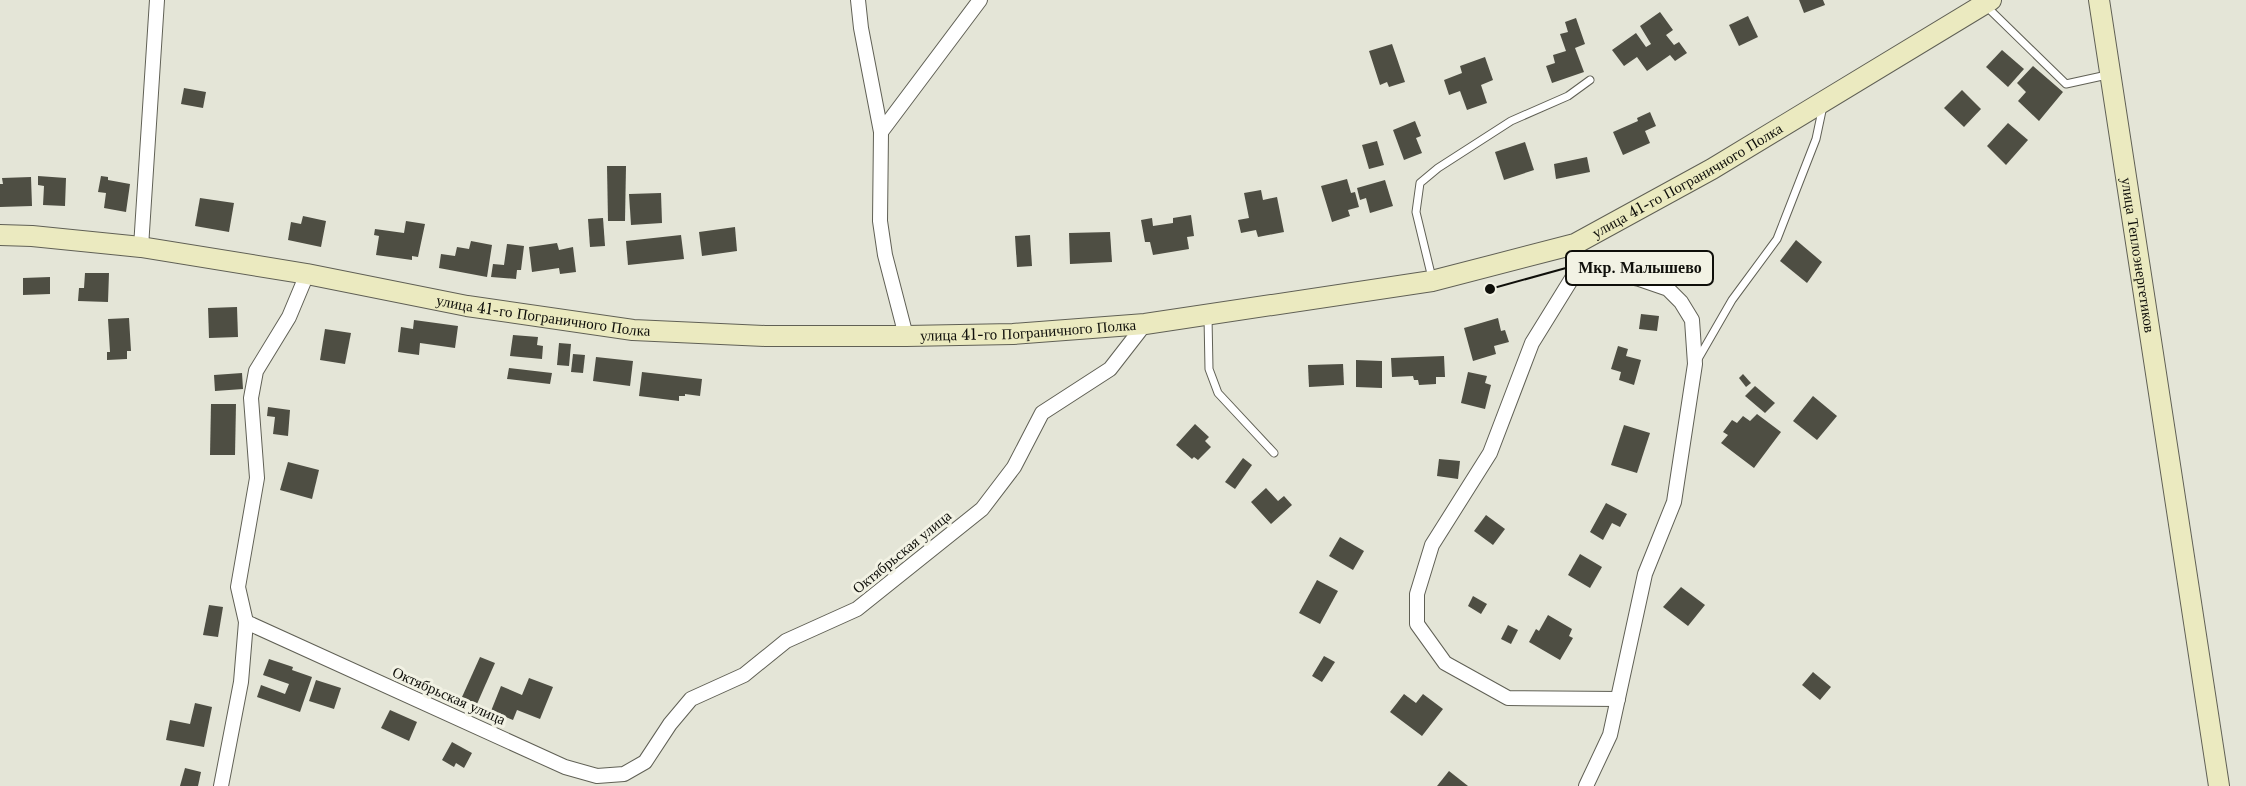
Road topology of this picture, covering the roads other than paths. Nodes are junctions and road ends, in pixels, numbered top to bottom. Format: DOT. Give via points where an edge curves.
graph roads {
  1 [pos="157,0"];
  2 [pos="858,0"];
  3 [pos="980,0"];
  4 [pos="2098,0"];
  5 [pos="1988,2"];
  6 [pos="2110,74"];
  7 [pos="1590,80"];
  8 [pos="1824,103"];
  9 [pos="881,132"];
  10 [pos="0,236"];
  11 [pos="1575,244"];
  12 [pos="141,247"];
  13 [pos="1579,267"];
  14 [pos="308,274"];
  15 [pos="1432,281"];
  16 [pos="1208,315"];
  17 [pos="1145,324"];
  18 [pos="906,336"];
  19 [pos="1695,364"];
  20 [pos="1274,453"];
  21 [pos="246,622"];
  22 [pos="1618,699"];
  23 [pos="221,786"];
  24 [pos="1586,786"];
  25 [pos="2219,786"];
  1 -- 12 [label="street"];
  2 -- 9 [label="street"];
  3 -- 9 [label="street"];
  4 -- 6 [label="street, улица Теплоэнергетиков"];
  5 -- 6 [label="lane" via="2066,84"];
  5 -- 8 [label="street, улица 41-го Пограничного Полка"];
  6 -- 25 [label="street, улица Теплоэнергетиков"];
  7 -- 15 [label="lane" via="1568,96 1511,121 1420,183 1416,212"];
  8 -- 11 [label="street, улица 41-го Пограничного Полка"];
  8 -- 19 [label="lane" via="1816,139 1777,239 1732,300"];
  9 -- 18 [label="street" via="880,221"];
  10 -- 12 [label="street, улица 41-го Пограничного Полка"];
  11 -- 13 [label="street"];
  11 -- 15 [label="street, улица 41-го Пограничного Полка"];
  12 -- 14 [label="street, улица 41-го Пограничного Полка"];
  13 -- 19 [label="street" via="1668,289 1692,320"];
  13 -- 22 [label="street" via="1532,343 1490,453 1432,545 1417,594 1417,624 1445,663 1508,698"];
  14 -- 18 [label="street, улица 41-го Пограничного Полка" via="467,306 633,330 765,336"];
  14 -- 21 [label="street" via="289,317 256,371 251,398 257,478 238,587"];
  15 -- 16 [label="street, улица 41-го Пограничного Полка"];
  16 -- 17 [label="street, улица 41-го Пограничного Полка"];
  16 -- 20 [label="lane" via="1209,369 1218,393"];
  17 -- 18 [label="street, улица 41-го Пограничного Полка" via="1012,334"];
  17 -- 21 [label="street, Октябрьская улица" via="1110,369 1042,413 1014,467 982,509 857,609 786,641 744,675 691,699 645,762 624,774 597,776 565,767"];
  19 -- 22 [label="street" via="1674,502 1645,574"];
  21 -- 23 [label="street" via="241,682"];
  22 -- 24 [label="street" via="1610,735"];
}
